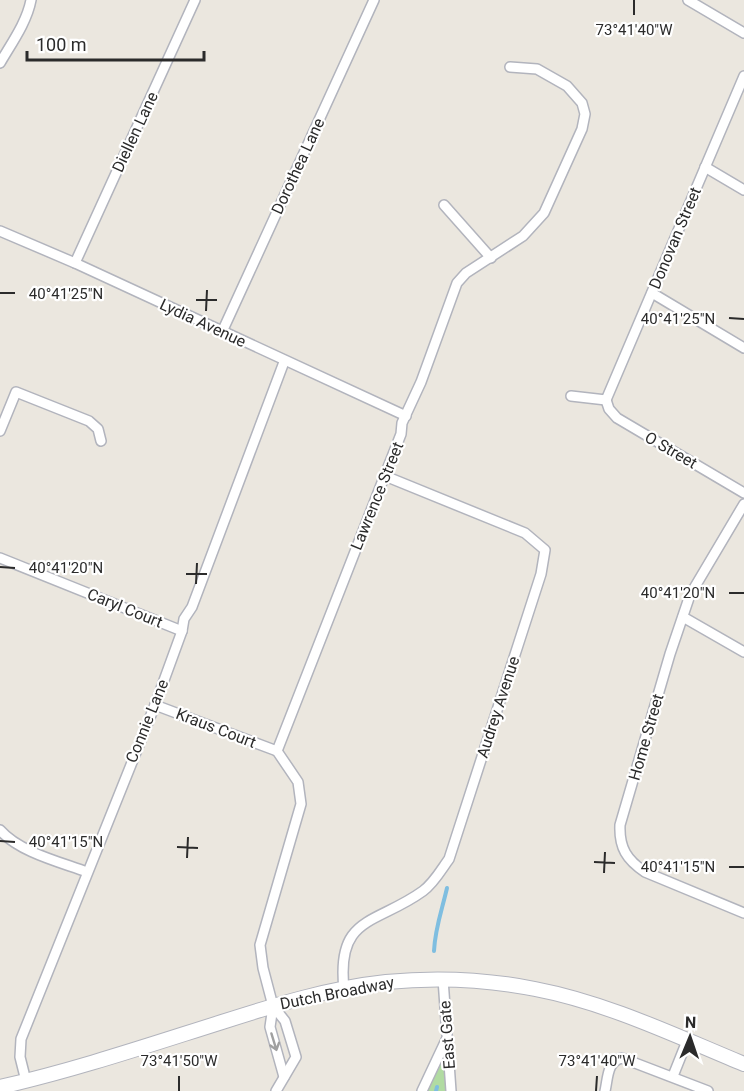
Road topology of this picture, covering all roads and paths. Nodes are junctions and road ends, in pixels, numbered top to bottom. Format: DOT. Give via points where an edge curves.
graph roads {
  1 [pos="31,0"];
  2 [pos="195,0"];
  3 [pos="374,0"];
  4 [pos="688,0"];
  5 [pos="744,33"];
  6 [pos="0,63"];
  7 [pos="510,67"];
  8 [pos="744,76"];
  9 [pos="705,167"];
  10 [pos="744,190"];
  11 [pos="444,206"];
  12 [pos="0,231"];
  13 [pos="490,258"];
  14 [pos="75,263"];
  15 [pos="652,294"];
  16 [pos="222,332"];
  17 [pos="744,348"];
  18 [pos="284,362"];
  19 [pos="571,396"];
  20 [pos="606,400"];
  21 [pos="406,416"];
  22 [pos="0,430"];
  23 [pos="101,441"];
  24 [pos="385,476"];
  25 [pos="744,494"];
  26 [pos="744,504"];
  27 [pos="0,558"];
  28 [pos="683,617"];
  29 [pos="182,631"];
  30 [pos="744,652"];
  31 [pos="155,705"];
  32 [pos="277,751"];
  33 [pos="0,830"];
  34 [pos="87,872"];
  35 [pos="744,912"];
  36 [pos="443,979"];
  37 [pos="344,989"];
  38 [pos="273,1006"];
  39 [pos="447,1038"];
  40 [pos="687,1041"];
  41 [pos="744,1064"];
  42 [pos="673,1076"];
  43 [pos="284,1077"];
  44 [pos="26,1081"];
  45 [pos="0,1087"];
  46 [pos="276,1091"];
  47 [pos="422,1091"];
  48 [pos="451,1091"];
  49 [pos="605,1091"];
  50 [pos="708,1091"];
  1 -- 6 [label="street"];
  2 -- 14 [label="street, Diellen Lane"];
  3 -- 16 [label="street, Dorothea Lane"];
  4 -- 5 [label="street"];
  7 -- 13 [label="street, Lawrence Street" via="537,69 567,86 582,103 585,114 544,213 523,236"];
  8 -- 9 [label="street, Donovan Street"];
  9 -- 10 [label="street"];
  9 -- 15 [label="street, Donovan Street"];
  11 -- 13 [label="street"];
  12 -- 14 [label="street, Lydia Avenue"];
  13 -- 21 [label="street, Lawrence Street" via="466,273 453,290"];
  14 -- 16 [label="street, Lydia Avenue"];
  15 -- 17 [label="street"];
  15 -- 20 [label="street, Donovan Street"];
  16 -- 18 [label="street, Lydia Avenue"];
  18 -- 21 [label="street, Lydia Avenue"];
  18 -- 29 [label="street, Connie Lane"];
  19 -- 20 [label="street"];
  20 -- 25 [label="street, O Street" via="617,418"];
  21 -- 24 [label="street, Lawrence Street"];
  22 -- 23 [label="street" via="16,392 89,421 98,429"];
  24 -- 32 [label="street, Lawrence Street"];
  24 -- 37 [label="street, Audrey Avenue" via="525,533 545,550 541,574 448,858 425,890 369,920 353,934 343,960"];
  26 -- 28 [label="street, Home Street" via="690,595"];
  27 -- 29 [label="street, Caryl Court"];
  28 -- 30 [label="street"];
  28 -- 35 [label="street, Home Street" via="623,814 622,847 633,864 645,872"];
  29 -- 31 [label="street, Connie Lane"];
  31 -- 32 [label="street, Kraus Court"];
  31 -- 34 [label="street, Connie Lane"];
  32 -- 38 [label="street" via="298,782 301,804 261,938 261,957"];
  33 -- 34 [label="street" via="24,848"];
  34 -- 44 [label="street, Connie Lane" via="21,1039 19,1050"];
  36 -- 37 [label="main road, Dutch Broadway"];
  36 -- 39 [label="street, East Gate"];
  36 -- 40 [label="main road, Dutch Broadway" via="500,983 571,997"];
  37 -- 38 [label="main road, Dutch Broadway"];
  38 -- 43 [label="street, one-way" via="270,1027"];
  38 -- 43 [label="street" via="285,1021 296,1057"];
  38 -- 44 [label="main road, Dutch Broadway"];
  39 -- 47 [label="street"];
  39 -- 48 [label="street, East Gate"];
  40 -- 41 [label="main road, Dutch Broadway"];
  40 -- 42 [label="street"];
  42 -- 49 [label="street" via="627,1059 615,1059"];
  42 -- 50 [label="street"];
  43 -- 46 [label="street"];
  44 -- 45 [label="main road, Dutch Broadway"];
}
